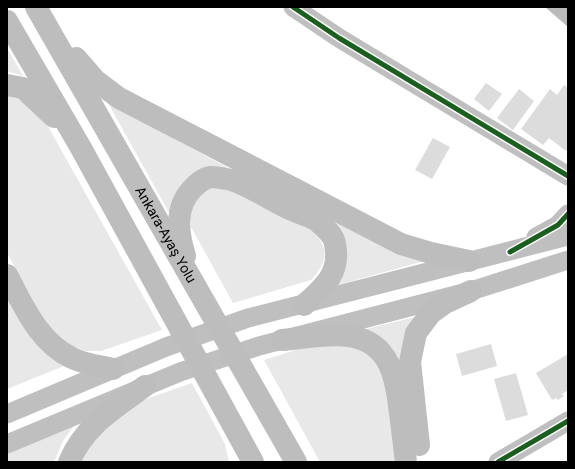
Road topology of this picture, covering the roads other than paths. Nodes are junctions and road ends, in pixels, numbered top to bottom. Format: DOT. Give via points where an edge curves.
graph roads {
  1 [pos="36,7"];
  2 [pos="293,7"];
  3 [pos="7,21"];
  4 [pos="48,27"];
  5 [pos="7,85"];
  6 [pos="81,148"];
  7 [pos="568,177"];
  8 [pos="568,214"];
  9 [pos="568,236"];
  10 [pos="510,252"];
  11 [pos="568,260"];
  12 [pos="469,261"];
  13 [pos="7,275"];
  14 [pos="194,284"];
  15 [pos="470,291"];
  16 [pos="304,305"];
  17 [pos="282,340"];
  18 [pos="113,369"];
  19 [pos="145,386"];
  20 [pos="7,414"];
  21 [pos="568,421"];
  22 [pos="280,434"];
  23 [pos="7,444"];
  24 [pos="248,457"];
  25 [pos="69,462"];
  26 [pos="296,462"];
  27 [pos="301,462"];
  28 [pos="406,462"];
  29 [pos="421,462"];
  30 [pos="498,462"];
  1 -- 4 [label="highway, Ankara-Ayaş Yolu"];
  2 -- 7 [label="main road" via="339,38"];
  3 -- 6 [label="highway"];
  4 -- 12 [label="highway" via="96,80 119,98 401,244"];
  4 -- 14 [label="highway, Ankara-Ayaş Yolu"];
  5 -- 6 [label="highway" via="23,88 41,103"];
  6 -- 24 [label="highway"];
  8 -- 10 [label="main road" via="558,225"];
  9 -- 10 [label="main road"];
  10 -- 12 [label="main road"];
  11 -- 15 [label="main road"];
  12 -- 16 [label="main road"];
  13 -- 18 [label="highway" via="36,328 51,345 72,358"];
  14 -- 16 [label="highway" via="182,244 180,206 200,181 211,177 232,180 316,221 332,236 337,263 325,286"];
  14 -- 22 [label="highway, Ankara-Ayaş Yolu"];
  15 -- 17 [label="main road"];
  15 -- 29 [label="highway" via="431,313 416,333 410,362"];
  16 -- 18 [label="main road" via="248,318"];
  17 -- 19 [label="main road" via="180,372"];
  17 -- 28 [label="highway" via="349,336 367,341 382,352 397,385"];
  18 -- 20 [label="main road"];
  19 -- 23 [label="main road"];
  19 -- 25 [label="highway" via="95,423 76,447"];
  21 -- 30 [label="main road"];
  22 -- 26 [label="highway, Ankara-Ayaş Yolu"];
  22 -- 27 [label="highway"];
}
